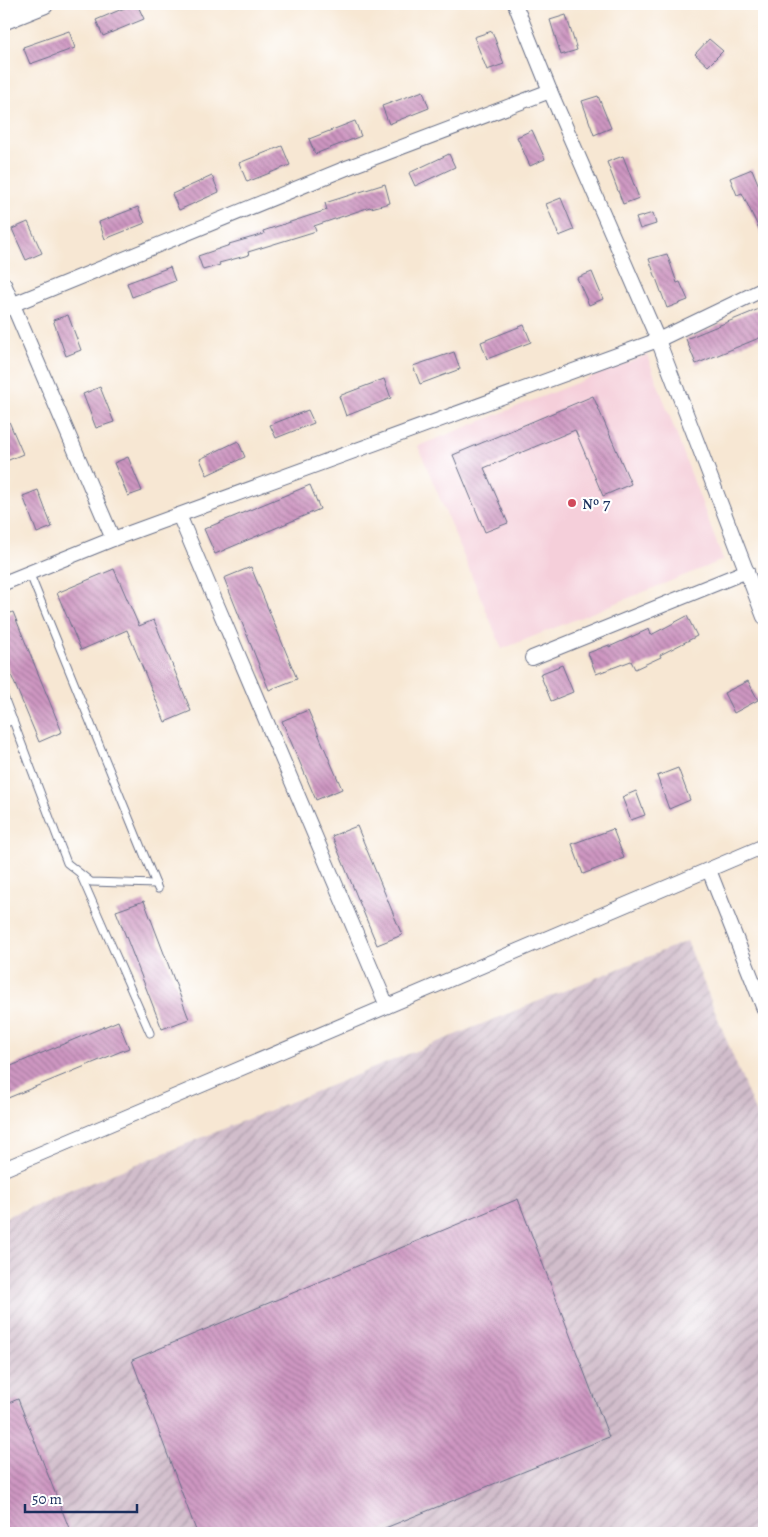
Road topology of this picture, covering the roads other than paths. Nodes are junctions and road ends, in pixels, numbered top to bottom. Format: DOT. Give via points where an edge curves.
graph roads {
  1 [pos="44,4"];
  2 [pos="514,4"];
  3 [pos="4,20"];
  4 [pos="550,91"];
  5 [pos="4,284"];
  6 [pos="764,290"];
  7 [pos="8,306"];
  8 [pos="658,340"];
  9 [pos="179,514"];
  10 [pos="112,538"];
  11 [pos="748,571"];
  12 [pos="29,572"];
  13 [pos="4,583"];
  14 [pos="764,617"];
  15 [pos="532,658"];
  16 [pos="4,697"];
  17 [pos="13,720"];
  18 [pos="4,724"];
  19 [pos="764,846"];
  20 [pos="709,870"];
  21 [pos="81,874"];
  22 [pos="388,1006"];
  23 [pos="764,1009"];
  24 [pos="150,1034"];
  25 [pos="4,1169"];
  1 -- 3 [label="main road"];
  2 -- 4 [label="street"];
  4 -- 7 [label="street" via="348,167"];
  4 -- 8 [label="street"];
  5 -- 7 [label="street"];
  6 -- 8 [label="street"];
  7 -- 10 [label="street"];
  8 -- 9 [label="street"];
  8 -- 11 [label="street"];
  9 -- 10 [label="street"];
  9 -- 22 [label="street"];
  10 -- 12 [label="street"];
  11 -- 14 [label="street"];
  11 -- 15 [label="street"];
  12 -- 13 [label="street"];
  12 -- 21 [label="lane" via="157,887 91,882"];
  16 -- 17 [label="lane"];
  17 -- 18 [label="lane"];
  17 -- 21 [label="lane" via="67,863"];
  19 -- 20 [label="street"];
  20 -- 22 [label="street"];
  20 -- 23 [label="street"];
  21 -- 24 [label="lane"];
  22 -- 25 [label="street"];
}
